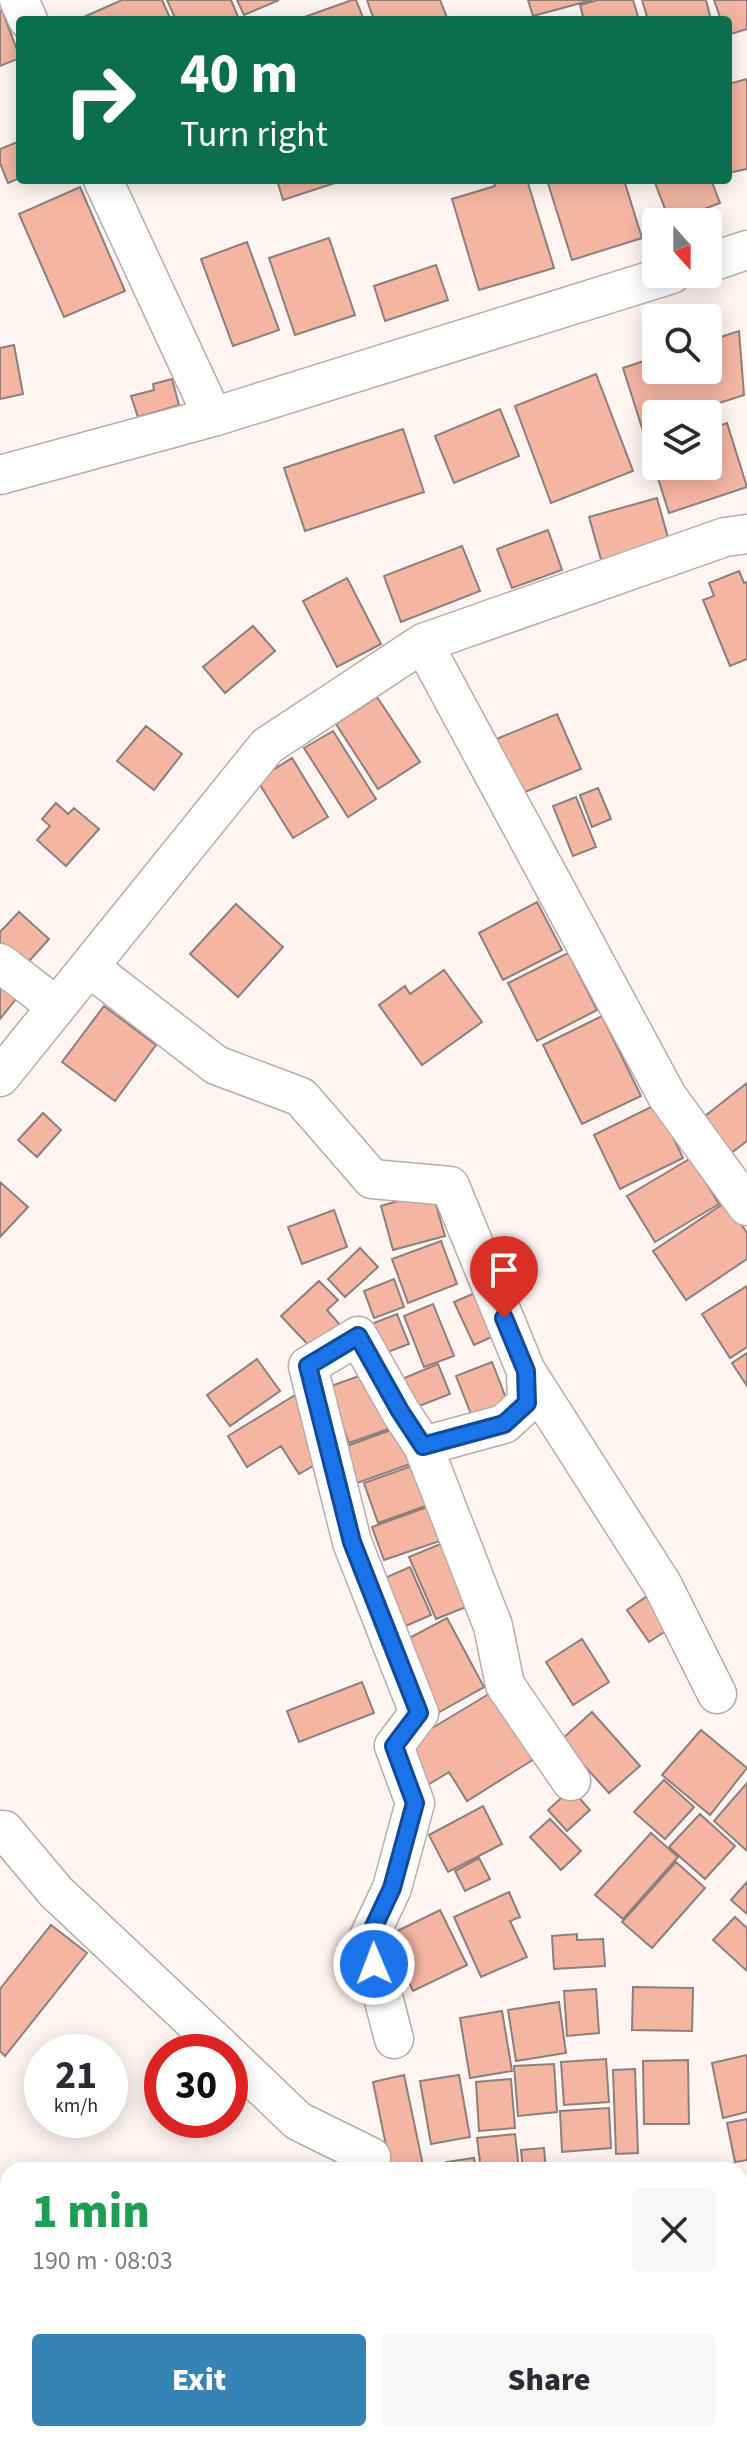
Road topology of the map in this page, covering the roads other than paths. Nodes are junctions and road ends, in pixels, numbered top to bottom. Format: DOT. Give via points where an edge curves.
graph roads {
  1 [pos="105,184"];
  2 [pos="747,250"];
  3 [pos="722,258"];
  4 [pos="722,273"];
  5 [pos="747,274"];
  6 [pos="642,283"];
  7 [pos="213,417"];
  8 [pos="0,475"];
  9 [pos="747,534"];
  10 [pos="423,643"];
  11 [pos="0,963"];
  12 [pos="89,967"];
  13 [pos="56,1006"];
  14 [pos="0,1077"];
  15 [pos="747,1206"];
  16 [pos="526,1371"];
  17 [pos="423,1446"];
  18 [pos="717,1694"];
  19 [pos="571,1781"];
  20 [pos="0,1830"];
  21 [pos="207,2034"];
  22 [pos="394,2039"];
  23 [pos="248,2073"];
  24 [pos="371,2157"];
  1 -- 7 [label="street"];
  2 -- 3 [label="street"];
  4 -- 5 [label="street"];
  6 -- 7 [label="street"];
  7 -- 8 [label="street"];
  9 -- 10 [label="street" via="725,537"];
  10 -- 12 [label="street" via="267,746"];
  10 -- 15 [label="street" via="667,1096"];
  11 -- 13 [label="street"];
  12 -- 13 [label="street"];
  12 -- 16 [label="street" via="216,1065 301,1097 372,1179 450,1186"];
  13 -- 14 [label="street"];
  16 -- 17 [label="street" via="527,1403 504,1424"];
  16 -- 18 [label="street" via="662,1584"];
  17 -- 19 [label="street" via="493,1626 505,1685"];
  17 -- 22 [label="street" via="358,1336 308,1366 352,1542 419,1713 394,1746 415,1803 392,1888 368,1939"];
  20 -- 21 [label="street" via="56,1892"];
  23 -- 24 [label="street" via="298,2121"];
}
